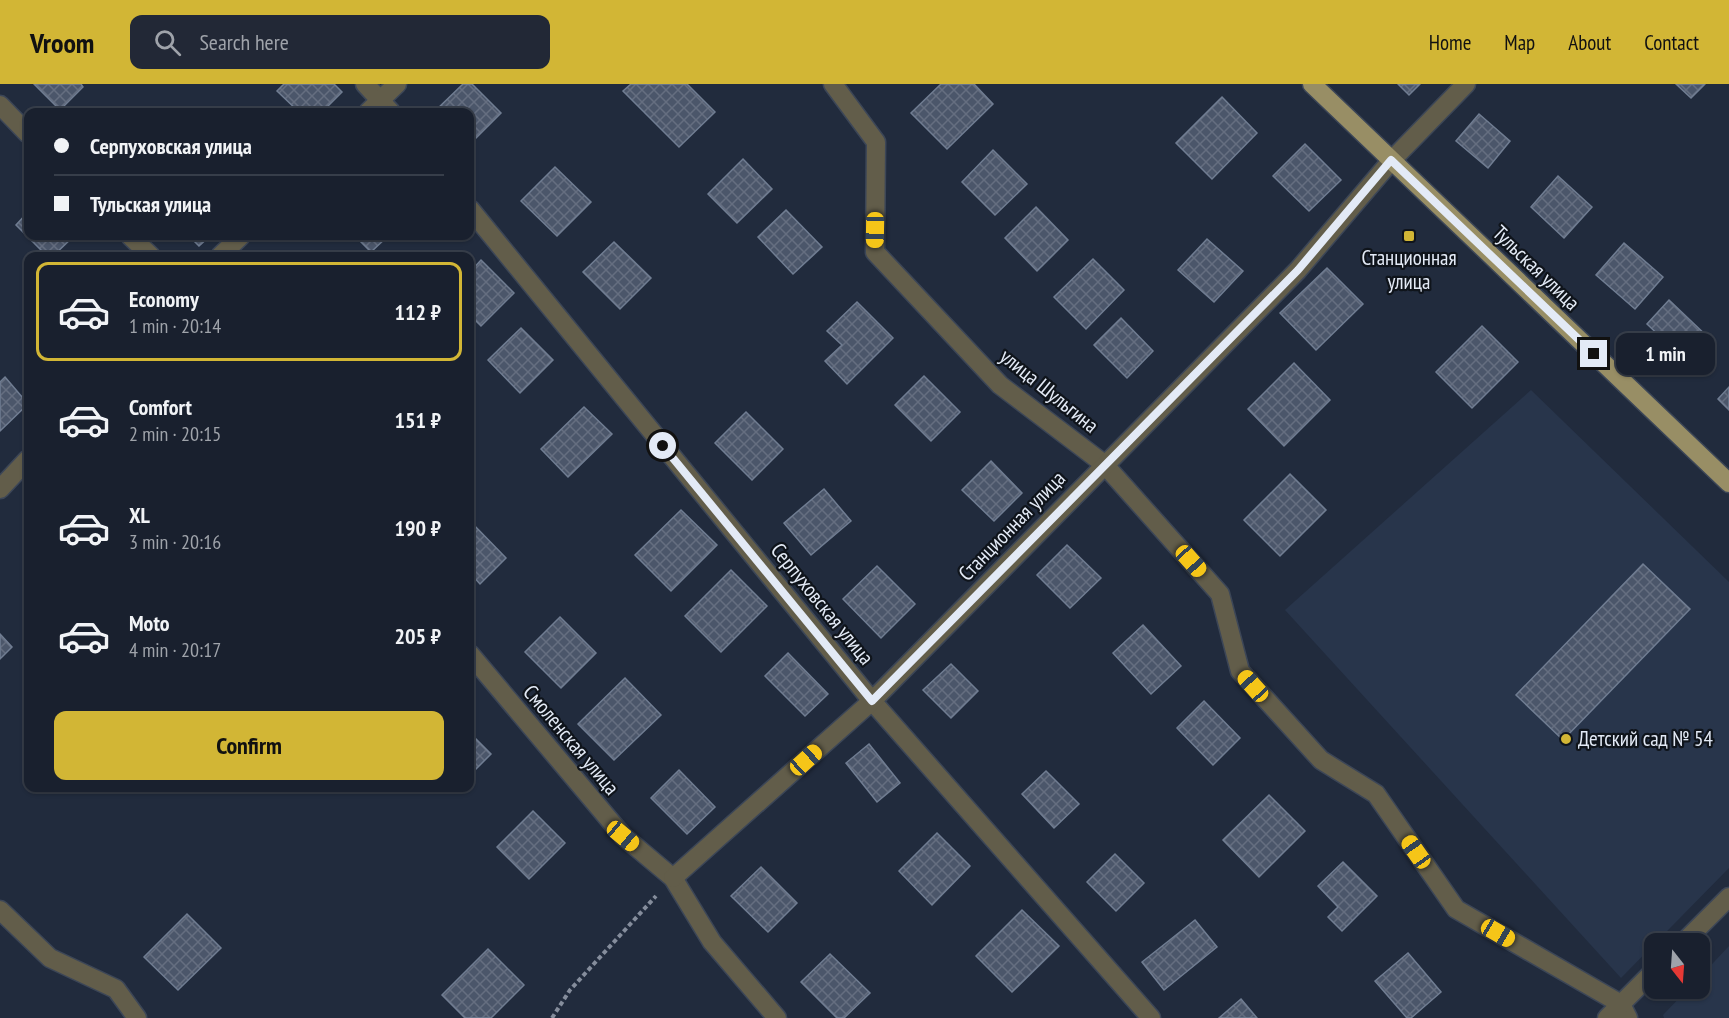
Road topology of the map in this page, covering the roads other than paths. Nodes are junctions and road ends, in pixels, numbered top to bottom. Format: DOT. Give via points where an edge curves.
graph roads {
  1 [pos="365,84"];
  2 [pos="397,84"];
  3 [pos="833,84"];
  4 [pos="1312,84"];
  5 [pos="1466,84"];
  6 [pos="0,105"];
  7 [pos="380,108"];
  8 [pos="24,130"];
  9 [pos="1391,160"];
  10 [pos="474,214"];
  11 [pos="134,240"];
  12 [pos="238,240"];
  13 [pos="147,252"];
  14 [pos="224,252"];
  15 [pos="24,463"];
  16 [pos="1104,464"];
  17 [pos="1729,483"];
  18 [pos="0,489"];
  19 [pos="474,659"];
  20 [pos="872,701"];
  21 [pos="673,878"];
  22 [pos="1729,897"];
  23 [pos="0,910"];
  24 [pos="1693,933"];
  25 [pos="1644,984"];
  26 [pos="1624,1011"];
  27 [pos="137,1018"];
  28 [pos="777,1018"];
  29 [pos="1151,1018"];
  30 [pos="1606,1018"];
  1 -- 7 [label="street"];
  2 -- 7 [label="street"];
  3 -- 16 [label="street, улица Шульгина" via="876,142 874,252 1000,385"];
  4 -- 9 [label="main road, Тульская улица"];
  5 -- 9 [label="street, Станционная улица"];
  6 -- 8 [label="street"];
  9 -- 16 [label="street, Станционная улица" via="1298,270"];
  9 -- 17 [label="main road, Тульская улица"];
  10 -- 20 [label="street, Серпуховская улица"];
  11 -- 13 [label="street"];
  12 -- 14 [label="street"];
  15 -- 18 [label="street"];
  16 -- 20 [label="street, Станционная улица"];
  16 -- 26 [label="street, улица Шульгина" via="1220,594 1240,671 1321,760 1376,794 1456,909"];
  19 -- 21 [label="street, Смоленская улица" via="623,836"];
  20 -- 21 [label="street, Станционная улица"];
  20 -- 29 [label="street, Серпуховская улица"];
  21 -- 28 [label="street, Смоленская улица" via="712,942"];
  22 -- 24 [label="street"];
  23 -- 27 [label="street" via="50,958 116,989"];
  25 -- 26 [label="street"];
  26 -- 30 [label="street"];
}
